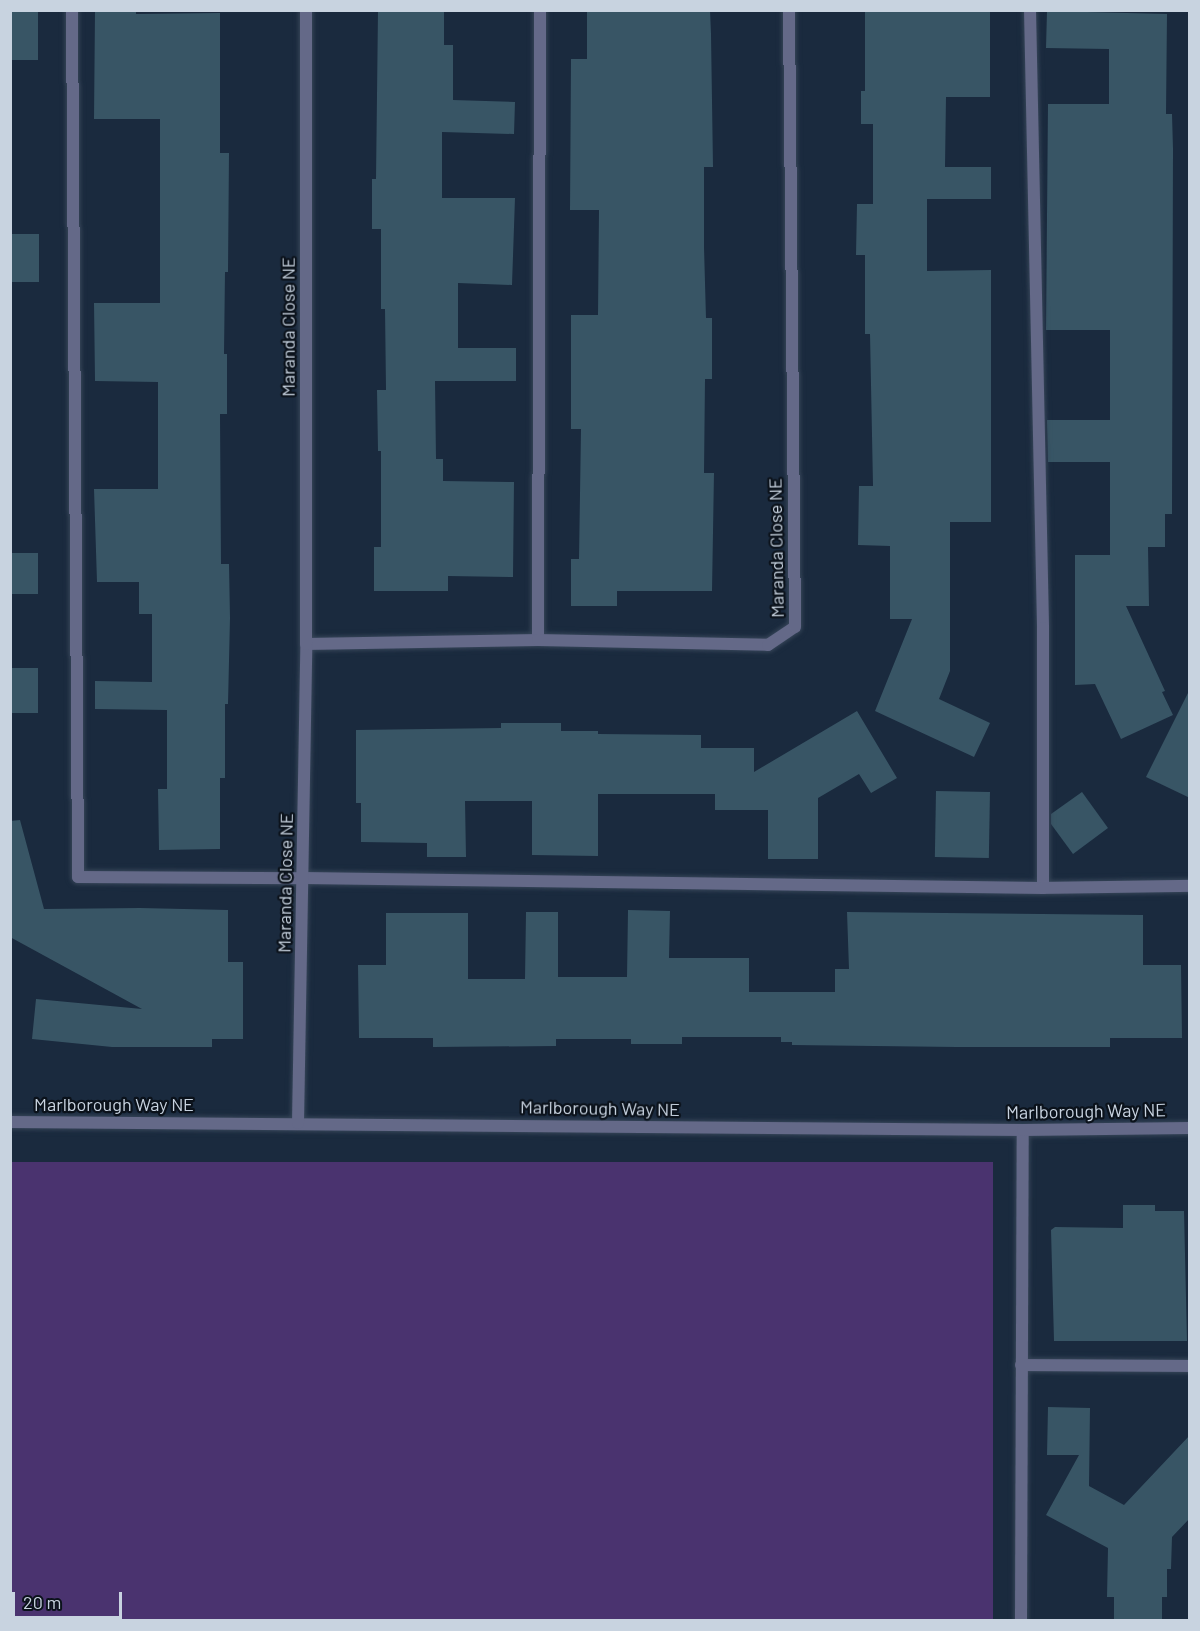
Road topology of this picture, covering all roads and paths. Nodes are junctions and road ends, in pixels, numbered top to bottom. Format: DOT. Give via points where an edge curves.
graph roads {
  1 [pos="72,10"];
  2 [pos="306,10"];
  3 [pos="540,10"];
  4 [pos="789,10"];
  5 [pos="1030,10"];
  6 [pos="538,640"];
  7 [pos="306,644"];
  8 [pos="303,878"];
  9 [pos="1190,886"];
  10 [pos="1043,888"];
  11 [pos="10,1122"];
  12 [pos="298,1123"];
  13 [pos="1190,1128"];
  14 [pos="1023,1130"];
  15 [pos="1021,1365"];
  16 [pos="1190,1366"];
  17 [pos="1021,1620"];
  1 -- 8 [label="street" via="78,877"];
  2 -- 7 [label="street, Maranda Close NE"];
  3 -- 6 [label="street"];
  4 -- 6 [label="street, Maranda Close NE" via="795,627 768,645"];
  5 -- 10 [label="street" via="1042,616"];
  6 -- 7 [label="street, Maranda Close NE"];
  7 -- 8 [label="street, Maranda Close NE"];
  8 -- 10 [label="street"];
  8 -- 12 [label="street, Maranda Close NE"];
  9 -- 10 [label="street"];
  11 -- 12 [label="street, Marlborough Way NE"];
  12 -- 14 [label="street, Marlborough Way NE"];
  13 -- 14 [label="street, Marlborough Way NE"];
  14 -- 15 [label="street"];
  15 -- 16 [label="street"];
  15 -- 17 [label="street"];
}
